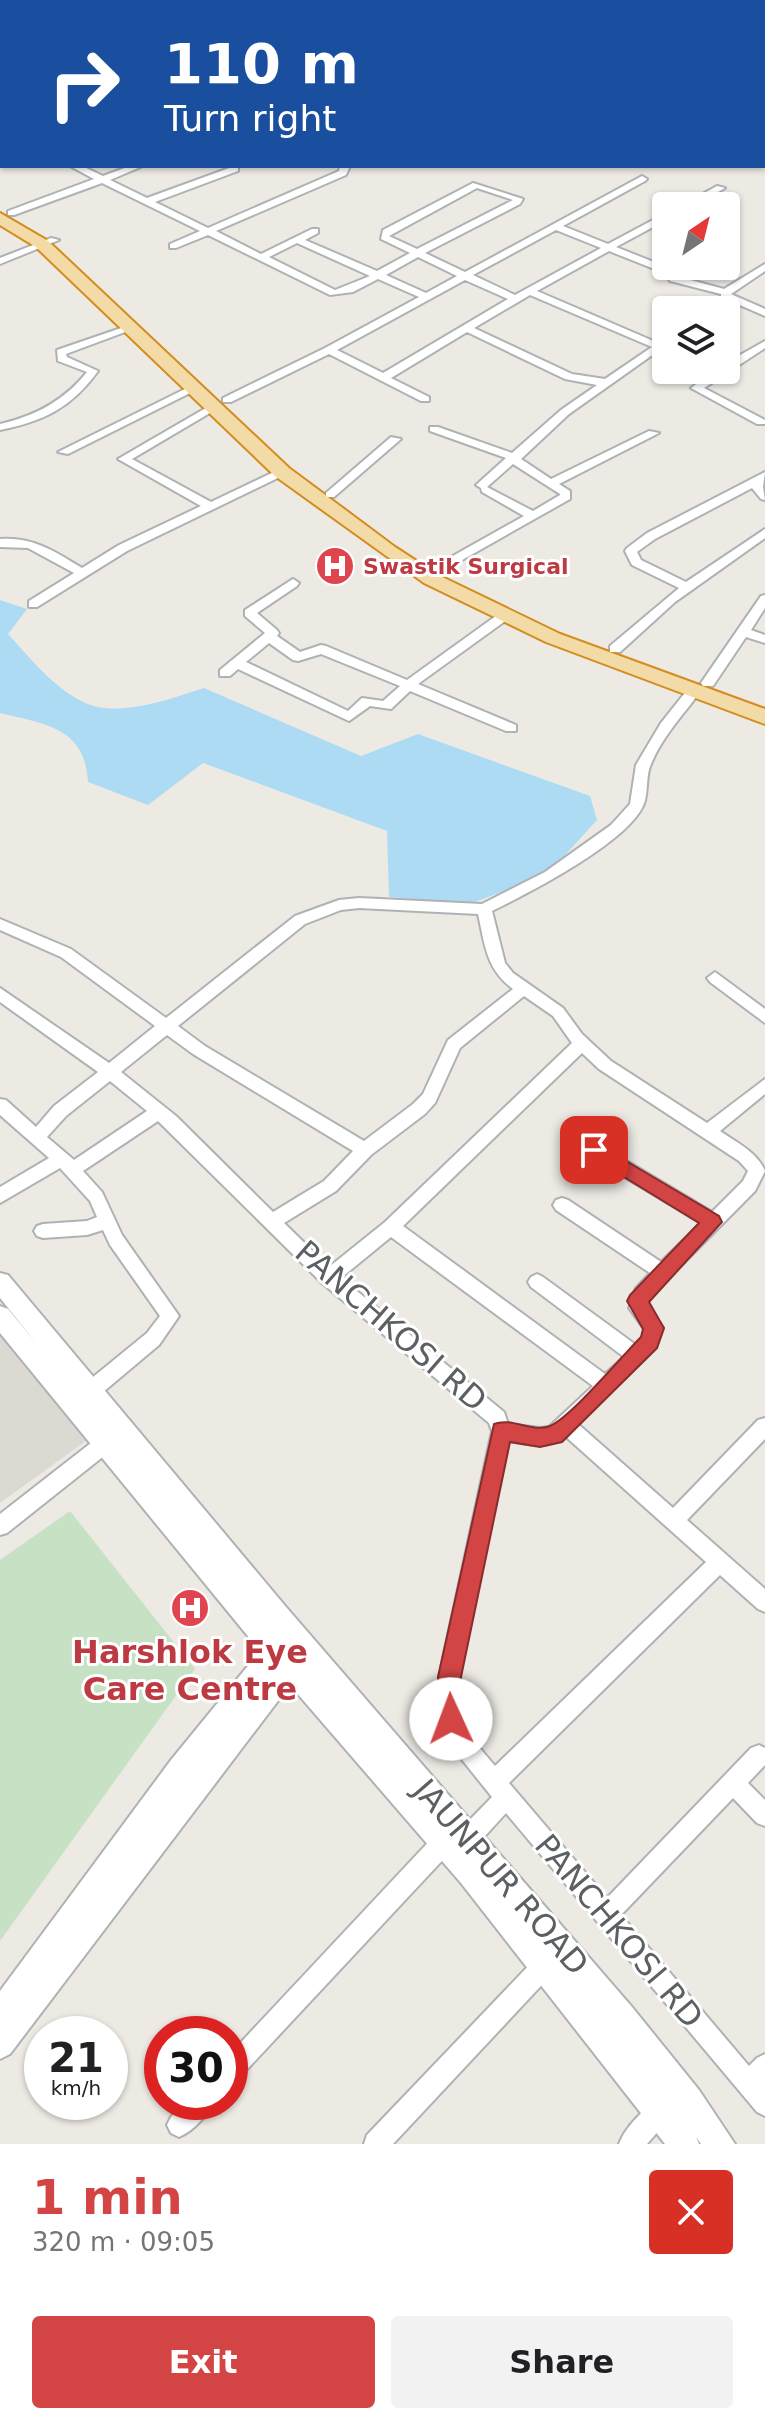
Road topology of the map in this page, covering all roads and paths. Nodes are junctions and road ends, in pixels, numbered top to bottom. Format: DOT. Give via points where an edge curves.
graph roads {
  1 [pos="79,168"];
  2 [pos="132,168"];
  3 [pos="344,168"];
  4 [pos="235,169"];
  5 [pos="99,179"];
  6 [pos="642,179"];
  7 [pos="720,188"];
  8 [pos="712,192"];
  9 [pos="145,202"];
  10 [pos="4,213"];
  11 [pos="652,223"];
  12 [pos="555,226"];
  13 [pos="315,231"];
  14 [pos="204,232"];
  15 [pos="298,240"];
  16 [pos="48,242"];
  17 [pos="173,246"];
  18 [pos="608,247"];
  19 [pos="418,253"];
  20 [pos="260,258"];
  21 [pos="0,261"];
  22 [pos="652,262"];
  23 [pos="765,267"];
  24 [pos="374,277"];
  25 [pos="465,277"];
  26 [pos="687,280"];
  27 [pos="529,291"];
  28 [pos="725,292"];
  29 [pos="727,296"];
  30 [pos="427,297"];
  31 [pos="516,299"];
  32 [pos="740,303"];
  33 [pos="765,313"];
  34 [pos="131,328"];
  35 [pos="466,328"];
  36 [pos="652,340"];
  37 [pos="765,344"];
  38 [pos="329,350"];
  39 [pos="652,352"];
  40 [pos="740,359"];
  41 [pos="383,378"];
  42 [pos="607,383"];
  43 [pos="702,384"];
  44 [pos="195,388"];
  45 [pos="425,399"];
  46 [pos="221,403"];
  47 [pos="761,422"];
  48 [pos="0,427"];
  49 [pos="434,429"];
  50 [pos="653,433"];
  51 [pos="395,439"];
  52 [pos="64,452"];
  53 [pos="515,459"];
  54 [pos="282,472"];
  55 [pos="763,476"];
  56 [pos="551,483"];
  57 [pos="330,495"];
  58 [pos="765,497"];
  59 [pos="210,506"];
  60 [pos="533,516"];
  61 [pos="765,533"];
  62 [pos="0,543"];
  63 [pos="439,569"];
  64 [pos="82,573"];
  65 [pos="293,583"];
  66 [pos="686,587"];
  67 [pos="765,599"];
  68 [pos="33,604"];
  69 [pos="504,616"];
  70 [pos="742,631"];
  71 [pos="270,637"];
  72 [pos="765,639"];
  73 [pos="615,649"];
  74 [pos="237,663"];
  75 [pos="225,673"];
  76 [pos="408,685"];
  77 [pos="700,687"];
  78 [pos="765,702"];
  79 [pos="765,717"];
  80 [pos="511,728"];
  81 [pos="484,909"];
  82 [pos="0,924"];
  83 [pos="715,978"];
  84 [pos="522,990"];
  85 [pos="0,994"];
  86 [pos="765,1017"];
  87 [pos="169,1028"];
  88 [pos="581,1044"];
  89 [pos="109,1071"];
  90 [pos="765,1085"];
  91 [pos="0,1105"];
  92 [pos="159,1112"];
  93 [pos="708,1131"];
  94 [pos="37,1137"];
  95 [pos="365,1150"];
  96 [pos="594,1150"];
  97 [pos="67,1164"];
  98 [pos="761,1172"];
  99 [pos="0,1196"];
  100 [pos="562,1205"];
  101 [pos="107,1221"];
  102 [pos="272,1222"];
  103 [pos="713,1222"];
  104 [pos="391,1227"];
  105 [pos="43,1231"];
  106 [pos="662,1272"];
  107 [pos="328,1278"];
  108 [pos="0,1282"];
  109 [pos="537,1282"];
  110 [pos="0,1316"];
  111 [pos="637,1356"];
  112 [pos="607,1386"];
  113 [pos="89,1392"];
  114 [pos="567,1426"];
  115 [pos="765,1426"];
  116 [pos="501,1431"];
  117 [pos="113,1437"];
  118 [pos="673,1521"];
  119 [pos="0,1526"];
  120 [pos="720,1562"];
  121 [pos="765,1602"];
  122 [pos="289,1649"];
  123 [pos="759,1756"];
  124 [pos="733,1783"];
  125 [pos="499,1790"];
  126 [pos="765,1815"];
  127 [pos="455,1840"];
  128 [pos="606,1915"];
  129 [pos="545,1965"];
  130 [pos="36,1982"];
  131 [pos="0,2015"];
  132 [pos="0,2044"];
  133 [pos="248,2053"];
  134 [pos="757,2075"];
  135 [pos="765,2104"];
  136 [pos="660,2112"];
  137 [pos="184,2120"];
  138 [pos="179,2125"];
  139 [pos="376,2144"];
  140 [pos="631,2144"];
  141 [pos="684,2144"];
  142 [pos="720,2144"];
  1 -- 5 [label="street"];
  2 -- 5 [label="street"];
  3 -- 14 [label="street"];
  4 -- 9 [label="street"];
  5 -- 9 [label="street"];
  5 -- 10 [label="street"];
  6 -- 12 [label="street"];
  7 -- 8 [label="street"];
  9 -- 14 [label="street"];
  10 -- 16 [label="highway"];
  11 -- 18 [label="street"];
  12 -- 18 [label="street"];
  12 -- 25 [label="street"];
  13 -- 15 [label="street"];
  14 -- 17 [label="street"];
  14 -- 20 [label="street"];
  15 -- 20 [label="street"];
  15 -- 24 [label="street"];
  16 -- 21 [label="street"];
  16 -- 34 [label="highway"];
  16 -- 46 [label="highway"];
  18 -- 22 [label="street"];
  18 -- 27 [label="street"];
  19 -- 19 [label="street" via="383,234 473,186 518,199"];
  19 -- 24 [label="street"];
  19 -- 25 [label="street"];
  20 -- 24 [label="street" via="334,293"];
  23 -- 28 [label="street"];
  24 -- 30 [label="street"];
  25 -- 30 [label="street"];
  25 -- 31 [label="street"];
  26 -- 28 [label="street"];
  27 -- 31 [label="street"];
  27 -- 36 [label="street"];
  28 -- 29 [label="street"];
  30 -- 38 [label="street"];
  31 -- 35 [label="street"];
  32 -- 33 [label="street"];
  34 -- 44 [label="highway"];
  34 -- 48 [label="street" via="61,352 62,359 93,371 76,393 32,420"];
  35 -- 41 [label="street"];
  35 -- 42 [label="street" via="569,377"];
  37 -- 40 [label="street"];
  38 -- 41 [label="street"];
  38 -- 46 [label="street"];
  39 -- 42 [label="street"];
  41 -- 45 [label="street"];
  42 -- 53 [label="street" via="565,412"];
  43 -- 47 [label="street" via="696,388"];
  44 -- 46 [label="highway"];
  44 -- 52 [label="street"];
  46 -- 54 [label="highway"];
  46 -- 57 [label="highway"];
  46 -- 59 [label="street" via="124,459"];
  49 -- 53 [label="street"];
  50 -- 56 [label="street"];
  51 -- 57 [label="street"];
  53 -- 56 [label="street"];
  53 -- 60 [label="street" via="484,488"];
  54 -- 59 [label="street"];
  54 -- 69 [label="highway" via="431,579"];
  55 -- 58 [label="street" via="757,487"];
  55 -- 66 [label="street" via="631,551 636,562"];
  56 -- 60 [label="street" via="566,497"];
  57 -- 63 [label="highway"];
  59 -- 64 [label="street"];
  60 -- 63 [label="street"];
  61 -- 66 [label="street"];
  62 -- 64 [label="street" via="34,545"];
  63 -- 73 [label="highway"];
  64 -- 68 [label="street"];
  65 -- 71 [label="street" via="249,613 272,629"];
  66 -- 73 [label="street"];
  67 -- 70 [label="street"];
  69 -- 76 [label="street"];
  69 -- 77 [label="highway"];
  70 -- 72 [label="street"];
  70 -- 77 [label="street"];
  71 -- 74 [label="street"];
  71 -- 76 [label="street" via="298,657 321,649"];
  73 -- 77 [label="highway"];
  74 -- 75 [label="street"];
  74 -- 76 [label="street" via="349,717 367,701 386,706"];
  76 -- 80 [label="street"];
  77 -- 78 [label="highway"];
  77 -- 79 [label="highway"];
  77 -- 81 [label="street" via="666,726 643,765 637,805 626,818 550,876"];
  81 -- 84 [label="street" via="498,965"];
  81 -- 87 [label="street" via="359,903 321,910 240,964"];
  82 -- 87 [label="street" via="66,953"];
  83 -- 86 [label="street"];
  84 -- 88 [label="street" via="558,1012"];
  84 -- 95 [label="street" via="454,1044 429,1098"];
  85 -- 89 [label="street, PANCHKOSI RD"];
  87 -- 89 [label="street"];
  87 -- 95 [label="street"];
  88 -- 93 [label="street"];
  88 -- 104 [label="street"];
  89 -- 92 [label="street, PANCHKOSI RD"];
  89 -- 94 [label="street"];
  90 -- 93 [label="street"];
  91 -- 94 [label="street"];
  92 -- 97 [label="street"];
  92 -- 102 [label="street, PANCHKOSI RD"];
  93 -- 98 [label="street"];
  94 -- 97 [label="street"];
  95 -- 102 [label="street" via="330,1186"];
  96 -- 103 [label="street"];
  97 -- 99 [label="street"];
  97 -- 101 [label="street" via="96,1197"];
  98 -- 103 [label="street"];
  100 -- 106 [label="street"];
  101 -- 105 [label="street"];
  101 -- 113 [label="street" via="170,1316 153,1339"];
  102 -- 107 [label="street, PANCHKOSI RD"];
  103 -- 106 [label="street"];
  104 -- 107 [label="street"];
  104 -- 112 [label="street"];
  106 -- 111 [label="street" via="637,1301 654,1328"];
  107 -- 116 [label="street, PANCHKOSI RD" via="485,1406"];
  108 -- 113 [label="street, JAUNPUR ROAD"];
  109 -- 111 [label="street"];
  110 -- 117 [label="street, JAUNPUR ROAD"];
  111 -- 112 [label="street"];
  112 -- 114 [label="street"];
  113 -- 117 [label="street, JAUNPUR ROAD"];
  114 -- 116 [label="street" via="540,1437"];
  114 -- 118 [label="street"];
  115 -- 118 [label="street"];
  116 -- 125 [label="street, PANCHKOSI RD" via="449,1677 451,1719 458,1739"];
  117 -- 119 [label="street"];
  117 -- 122 [label="street, JAUNPUR ROAD"];
  118 -- 120 [label="street"];
  120 -- 121 [label="street"];
  120 -- 125 [label="street"];
  122 -- 127 [label="street, JAUNPUR ROAD"];
  122 -- 130 [label="street"];
  123 -- 124 [label="street"];
  124 -- 126 [label="street"];
  124 -- 128 [label="street"];
  125 -- 127 [label="street"];
  125 -- 128 [label="street, PANCHKOSI RD"];
  127 -- 129 [label="street, JAUNPUR ROAD"];
  127 -- 133 [label="street"];
  127 -- 142 [label="street, JAUNPUR ROAD" via="578,1966"];
  128 -- 134 [label="street, PANCHKOSI RD"];
  129 -- 136 [label="street, JAUNPUR ROAD"];
  129 -- 139 [label="street"];
  130 -- 131 [label="street"];
  130 -- 132 [label="street"];
  134 -- 135 [label="street, PANCHKOSI RD"];
  136 -- 140 [label="street"];
  136 -- 141 [label="street, JAUNPUR ROAD"];
  137 -- 138 [label="street"];
}
